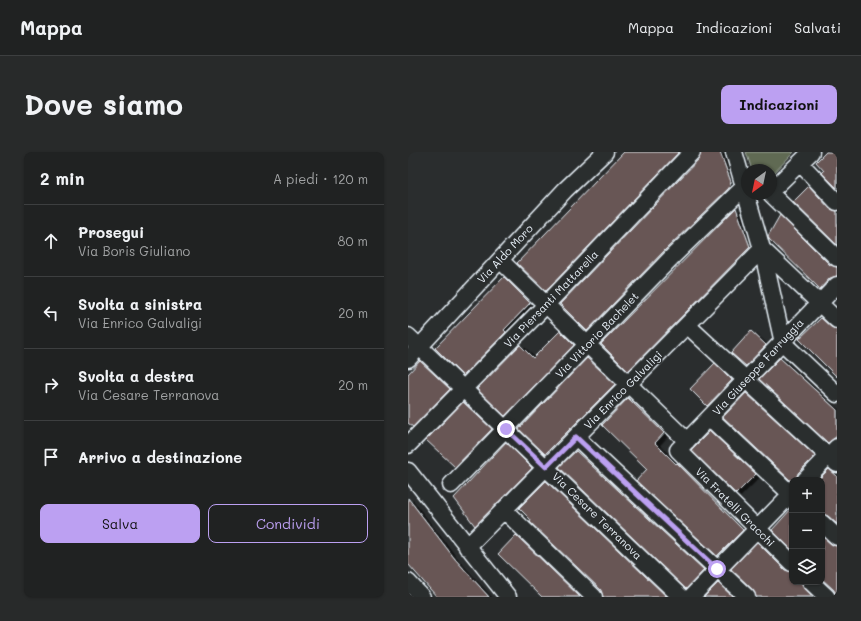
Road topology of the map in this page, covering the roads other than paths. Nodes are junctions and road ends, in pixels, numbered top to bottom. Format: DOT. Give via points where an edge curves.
graph roads {
  1 [pos="605,152"];
  2 [pos="692,152"];
  3 [pos="734,152"];
  4 [pos="806,158"];
  5 [pos="741,176"];
  6 [pos="777,186"];
  7 [pos="741,198"];
  8 [pos="777,198"];
  9 [pos="748,200"];
  10 [pos="837,202"];
  11 [pos="762,249"];
  12 [pos="837,258"];
  13 [pos="500,260"];
  14 [pos="837,284"];
  15 [pos="819,303"];
  16 [pos="546,305"];
  17 [pos="837,320"];
  18 [pos="686,325"];
  19 [pos="408,336"];
  20 [pos="782,343"];
  21 [pos="587,345"];
  22 [pos="419,347"];
  23 [pos="408,359"];
  24 [pos="746,380"];
  25 [pos="628,384"];
  26 [pos="464,388"];
  27 [pos="837,394"];
  28 [pos="710,418"];
  29 [pos="506,429"];
  30 [pos="576,437"];
  31 [pos="408,445"];
  32 [pos="683,445"];
  33 [pos="834,456"];
  34 [pos="546,467"];
  35 [pos="408,471"];
  36 [pos="809,477"];
  37 [pos="451,485"];
  38 [pos="789,491"];
  39 [pos="789,497"];
  40 [pos="504,510"];
  41 [pos="825,526"];
  42 [pos="756,529"];
  43 [pos="837,537"];
  44 [pos="467,547"];
  45 [pos="789,560"];
  46 [pos="717,569"];
  47 [pos="408,582"];
  48 [pos="814,585"];
  49 [pos="422,597"];
  50 [pos="508,597"];
  51 [pos="594,597"];
  52 [pos="681,597"];
  53 [pos="691,597"];
  54 [pos="747,597"];
  55 [pos="827,597"];
  1 -- 13 [label="street, Via Aldo Moro" via="565,190"];
  2 -- 16 [label="street, Via Piersanti Mattarella"];
  3 -- 5 [label="street"];
  4 -- 6 [label="street"];
  4 -- 10 [label="street"];
  7 -- 21 [label="street, Via Vittorio Bachelet" via="672,257"];
  8 -- 12 [label="street"];
  9 -- 11 [label="street"];
  11 -- 15 [label="street"];
  11 -- 18 [label="street, Via Enrico Galvaligi"];
  11 -- 20 [label="street"];
  13 -- 16 [label="street, Via Fratelli Gracchi"];
  13 -- 22 [label="street, Via Aldo Moro"];
  14 -- 15 [label="street, Via Giuseppe Farruggia"];
  15 -- 17 [label="street"];
  15 -- 20 [label="street, Via Giuseppe Farruggia"];
  16 -- 21 [label="street, Via Fratelli Gracchi"];
  16 -- 26 [label="street, Via Piersanti Mattarella"];
  18 -- 24 [label="street"];
  18 -- 25 [label="street, Via Enrico Galvaligi"];
  19 -- 22 [label="street, Via Cesare Terranova"];
  20 -- 24 [label="street, Via Giuseppe Farruggia"];
  20 -- 27 [label="street"];
  21 -- 25 [label="street, Via Fratelli Gracchi"];
  21 -- 29 [label="street, Via Vittorio Bachelet"];
  22 -- 23 [label="street, Via Aldo Moro"];
  22 -- 26 [label="street, Via Cesare Terranova"];
  24 -- 28 [label="street, Via Giuseppe Farruggia"];
  24 -- 33 [label="street"];
  25 -- 30 [label="street, Via Enrico Galvaligi"];
  25 -- 32 [label="street, Via Fratelli Gracchi"];
  26 -- 29 [label="street, Via Cesare Terranova"];
  26 -- 31 [label="street, Via Piersanti Mattarella"];
  28 -- 32 [label="street, Via Giuseppe Farruggia"];
  28 -- 38 [label="street"];
  29 -- 34 [label="street, Via Cesare Terranova"];
  29 -- 37 [label="street, Via Vittorio Bachelet"];
  30 -- 34 [label="street, Via Enrico Galvaligi"];
  30 -- 46 [label="street"];
  32 -- 42 [label="street, Via Fratelli Gracchi"];
  33 -- 36 [label="street"];
  34 -- 40 [label="street, Via Enrico Galvaligi"];
  34 -- 52 [label="street, Via Cesare Terranova"];
  35 -- 44 [label="street"];
  39 -- 42 [label="street"];
  40 -- 44 [label="street, Via Enrico Galvaligi"];
  40 -- 51 [label="street"];
  41 -- 43 [label="street"];
  42 -- 45 [label="street, Via Fratelli Gracchi"];
  42 -- 46 [label="street"];
  44 -- 50 [label="street"];
  46 -- 53 [label="street"];
  46 -- 54 [label="street"];
  47 -- 49 [label="street"];
  48 -- 55 [label="street"];
}
